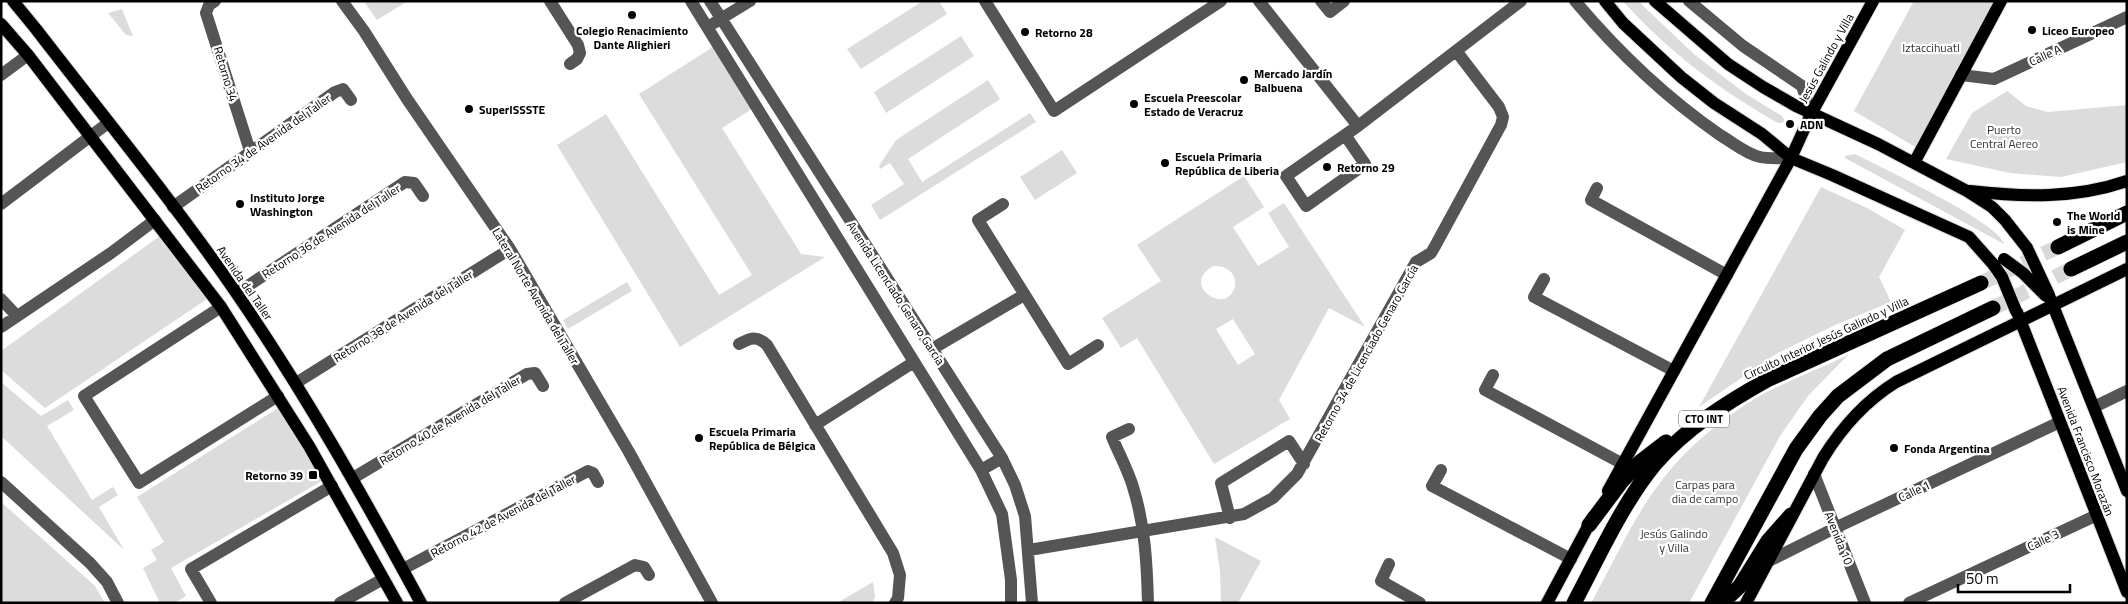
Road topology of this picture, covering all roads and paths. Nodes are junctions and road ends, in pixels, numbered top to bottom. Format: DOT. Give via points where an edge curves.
graph roads {
  1 [pos="13,1"];
  2 [pos="215,1"];
  3 [pos="342,1"];
  4 [pos="550,1"];
  5 [pos="691,1"];
  6 [pos="710,1"];
  7 [pos="750,1"];
  8 [pos="985,1"];
  9 [pos="1221,1"];
  10 [pos="1259,1"];
  11 [pos="1321,1"];
  12 [pos="1344,1"];
  13 [pos="1521,1"];
  14 [pos="1575,1"];
  15 [pos="1605,1"];
  16 [pos="1655,1"];
  17 [pos="1689,1"];
  18 [pos="1873,1"];
  19 [pos="2001,1"];
  20 [pos="2127,17"];
  21 [pos="721,19"];
  22 [pos="1,24"];
  23 [pos="707,28"];
  24 [pos="1456,52"];
  25 [pos="28,55"];
  26 [pos="570,64"];
  27 [pos="1,75"];
  28 [pos="1961,75"];
  29 [pos="351,100"];
  30 [pos="1811,114"];
  31 [pos="108,123"];
  32 [pos="1358,126"];
  33 [pos="1345,135"];
  34 [pos="90,136"];
  35 [pos="250,151"];
  36 [pos="1791,158"];
  37 [pos="1914,163"];
  38 [pos="2127,181"];
  39 [pos="1597,188"];
  40 [pos="1967,191"];
  41 [pos="423,196"];
  42 [pos="1,204"];
  43 [pos="1003,204"];
  44 [pos="173,207"];
  45 [pos="2127,213"];
  46 [pos="155,220"];
  47 [pos="2127,242"];
  48 [pos="2058,247"];
  49 [pos="510,249"];
  50 [pos="1999,261"];
  51 [pos="2071,269"];
  52 [pos="2127,269"];
  53 [pos="1727,275"];
  54 [pos="1544,279"];
  55 [pos="888,280"];
  56 [pos="1981,284"];
  57 [pos="870,289"];
  58 [pos="237,293"];
  59 [pos="1024,295"];
  60 [pos="2049,298"];
  61 [pos="1,299"];
  62 [pos="220,307"];
  63 [pos="1992,308"];
  64 [pos="17,316"];
  65 [pos="2018,316"];
  66 [pos="1,327"];
  67 [pos="739,344"];
  68 [pos="1098,345"];
  69 [pos="932,350"];
  70 [pos="914,362"];
  71 [pos="1674,371"];
  72 [pos="1493,375"];
  73 [pos="296,383"];
  74 [pos="543,386"];
  75 [pos="2127,391"];
  76 [pos="278,396"];
  77 [pos="2094,407"];
  78 [pos="1702,421"];
  79 [pos="2060,422"];
  80 [pos="816,424"];
  81 [pos="1129,429"];
  82 [pos="1002,458"];
  83 [pos="1304,464"];
  84 [pos="1623,464"];
  85 [pos="981,470"];
  86 [pos="1441,470"];
  87 [pos="1814,474"];
  88 [pos="352,478"];
  89 [pos="1,482"];
  90 [pos="598,482"];
  91 [pos="332,486"];
  92 [pos="2127,491"];
  93 [pos="1791,516"];
  94 [pos="2097,516"];
  95 [pos="1230,518"];
  96 [pos="1589,525"];
  97 [pos="1835,528"];
  98 [pos="1143,532"];
  99 [pos="1029,550"];
  100 [pos="1571,559"];
  101 [pos="1769,561"];
  102 [pos="1389,564"];
  103 [pos="403,569"];
  104 [pos="649,575"];
  105 [pos="383,579"];
  106 [pos="2127,592"];
  107 [pos="118,603"];
  108 [pos="211,603"];
  109 [pos="340,603"];
  110 [pos="397,603"];
  111 [pos="422,603"];
  112 [pos="565,603"];
  113 [pos="712,603"];
  114 [pos="895,603"];
  115 [pos="1011,603"];
  116 [pos="1032,603"];
  117 [pos="1148,603"];
  118 [pos="1420,603"];
  119 [pos="1547,603"];
  120 [pos="1574,603"];
  121 [pos="1712,603"];
  122 [pos="1722,603"];
  123 [pos="1746,603"];
  124 [pos="1865,603"];
  125 [pos="1909,603"];
  1 -- 31 [label="main road, Avenida del Taller"];
  2 -- 35 [label="street, Retorno 34" via="209,4 206,13"];
  3 -- 49 [label="street, Lateral Norte Avenida del Taller"];
  4 -- 26 [label="street" via="578,46 580,53"];
  5 -- 23 [label="street, Avenida Licenciado Genaro García"];
  6 -- 21 [label="street, Avenida Licenciado Genaro García"];
  7 -- 21 [label="street"];
  8 -- 9 [label="street" via="1054,111"];
  10 -- 32 [label="street"];
  11 -- 12 [label="street" via="1330,12"];
  13 -- 24 [label="street"];
  14 -- 36 [label="street" via="1642,74 1713,130 1760,157"];
  15 -- 36 [label="main road" via="1623,23 1681,77"];
  16 -- 30 [label="main road, Avenida Francisco Morazán" via="1728,64"];
  17 -- 30 [label="street" via="1743,46 1802,86"];
  18 -- 30 [label="main road, Jesús Galindo y Villa"];
  19 -- 28 [label="main road"];
  20 -- 28 [label="street, Calle A" via="1994,79"];
  21 -- 23 [label="street"];
  21 -- 55 [label="street, Avenida Licenciado Genaro García"];
  22 -- 25 [label="main road"];
  23 -- 57 [label="street, Avenida Licenciado Genaro García"];
  24 -- 32 [label="street"];
  24 -- 83 [label="street, Retorno 34 de Licenciado Genaro García" via="1503,117 1434,248 1416,262"];
  25 -- 27 [label="street"];
  25 -- 34 [label="main road"];
  28 -- 37 [label="main road"];
  29 -- 35 [label="street, Retorno 34 de Avenida del Taller" via="340,89"];
  30 -- 36 [label="main road, Jesús Galindo y Villa"];
  30 -- 37 [label="main road, Avenida Francisco Morazán"];
  31 -- 34 [label="street"];
  31 -- 44 [label="main road, Avenida del Taller"];
  32 -- 33 [label="street"];
  33 -- 33 [label="street" via="1366,164 1306,206 1286,176"];
  34 -- 42 [label="street"];
  34 -- 46 [label="main road"];
  35 -- 44 [label="street, Retorno 34 de Avenida del Taller"];
  36 -- 50 [label="main road" via="1969,237"];
  36 -- 53 [label="main road, Jesús Galindo y Villa"];
  37 -- 40 [label="main road, Avenida Francisco Morazán"];
  38 -- 40 [label="main road" via="2062,196"];
  39 -- 53 [label="street" via="1591,200"];
  40 -- 60 [label="main road, Avenida Francisco Morazán, bridge" via="1992,207 2027,248"];
  41 -- 58 [label="street, Retorno 36 de Avenida del Taller" via="414,183 405,182"];
  43 -- 59 [label="street" via="978,220"];
  44 -- 58 [label="main road, Avenida del Taller"];
  45 -- 48 [label="highway"];
  46 -- 62 [label="main road"];
  46 -- 64 [label="street" via="112,253"];
  47 -- 51 [label="highway"];
  49 -- 73 [label="street, Retorno 38 de Avenida del Taller"];
  49 -- 113 [label="street, Lateral Norte Avenida del Taller" via="629,452"];
  50 -- 60 [label="main road, bridge" via="2023,273"];
  50 -- 65 [label="main road, Avenida Francisco Morazán, bridge"];
  52 -- 60 [label="main road"];
  53 -- 71 [label="main road, Jesús Galindo y Villa"];
  54 -- 71 [label="street" via="1534,297"];
  55 -- 57 [label="street"];
  55 -- 69 [label="street, Avenida Licenciado Genaro García"];
  56 -- 78 [label="highway, Circuito Interior Jesús Galindo y Villa / CTO INT" via="1767,380"];
  57 -- 70 [label="street, Avenida Licenciado Genaro García"];
  58 -- 73 [label="main road, Avenida del Taller"];
  59 -- 68 [label="street" via="1068,364"];
  59 -- 69 [label="street"];
  60 -- 65 [label="main road"];
  60 -- 77 [label="main road, Avenida Francisco Morazán"];
  61 -- 64 [label="street"];
  62 -- 76 [label="main road"];
  62 -- 76 [label="street" via="84,396 139,484"];
  63 -- 121 [label="highway" via="1887,360 1838,396 1796,449"];
  64 -- 66 [label="street"];
  65 -- 79 [label="main road, Avenida Francisco Morazán"];
  65 -- 87 [label="main road" via="1880,392 1849,421"];
  67 -- 80 [label="street" via="752,338 763,341"];
  69 -- 82 [label="street, Avenida Licenciado Genaro García"];
  70 -- 80 [label="street"];
  70 -- 85 [label="street, Avenida Licenciado Genaro García"];
  71 -- 84 [label="main road, Jesús Galindo y Villa"];
  72 -- 84 [label="street" via="1485,390"];
  73 -- 88 [label="main road, Avenida del Taller"];
  74 -- 88 [label="street, Retorno 40 de Avenida del Taller" via="535,373 527,374"];
  75 -- 77 [label="street"];
  76 -- 91 [label="main road"];
  77 -- 92 [label="main road, Avenida Francisco Morazán"];
  78 -- 96 [label="highway" via="1640,462"];
  78 -- 120 [label="highway, Circuito Interior Jesús Galindo y Villa / CTO INT" via="1654,465 1622,514"];
  79 -- 94 [label="main road, Avenida Francisco Morazán"];
  79 -- 97 [label="street, Calle 1"];
  80 -- 114 [label="street" via="894,553 900,575"];
  81 -- 98 [label="street" via="1112,437 1132,486"];
  82 -- 85 [label="street"];
  82 -- 99 [label="street, Avenida Licenciado Genaro García" via="1025,516"];
  83 -- 95 [label="street, Retorno 34 de Licenciado Genaro García" via="1266,504"];
  83 -- 95 [label="street" via="1289,441 1221,483"];
  84 -- 96 [label="main road, Jesús Galindo y Villa"];
  85 -- 115 [label="street, Avenida Licenciado Genaro García" via="1002,514"];
  86 -- 100 [label="street" via="1432,486"];
  87 -- 93 [label="main road"];
  87 -- 97 [label="street, Avenida 10"];
  88 -- 103 [label="main road, Avenida del Taller"];
  89 -- 107 [label="street" via="90,562 107,582"];
  90 -- 103 [label="street, Retorno 42 de Avenida del Taller" via="588,471"];
  91 -- 105 [label="main road"];
  91 -- 108 [label="street" via="191,569"];
  93 -- 101 [label="main road"];
  93 -- 122 [label="highway" via="1768,541 1740,586"];
  94 -- 106 [label="main road, Avenida Francisco Morazán"];
  94 -- 125 [label="street, Calle 3"];
  95 -- 98 [label="street, Retorno 34 de Licenciado Genaro García"];
  96 -- 100 [label="main road, Jesús Galindo y Villa"];
  97 -- 101 [label="street, Calle 1"];
  97 -- 124 [label="street, Avenida 10"];
  98 -- 99 [label="street, Retorno 34 de Licenciado Genaro García"];
  98 -- 117 [label="street"];
  99 -- 116 [label="street, Avenida Licenciado Genaro García"];
  100 -- 119 [label="main road, Jesús Galindo y Villa"];
  101 -- 123 [label="main road"];
  102 -- 118 [label="street" via="1381,581"];
  103 -- 111 [label="main road, Avenida del Taller"];
  104 -- 112 [label="street" via="644,567 635,565"];
  105 -- 109 [label="street"];
  105 -- 110 [label="main road"];
}
